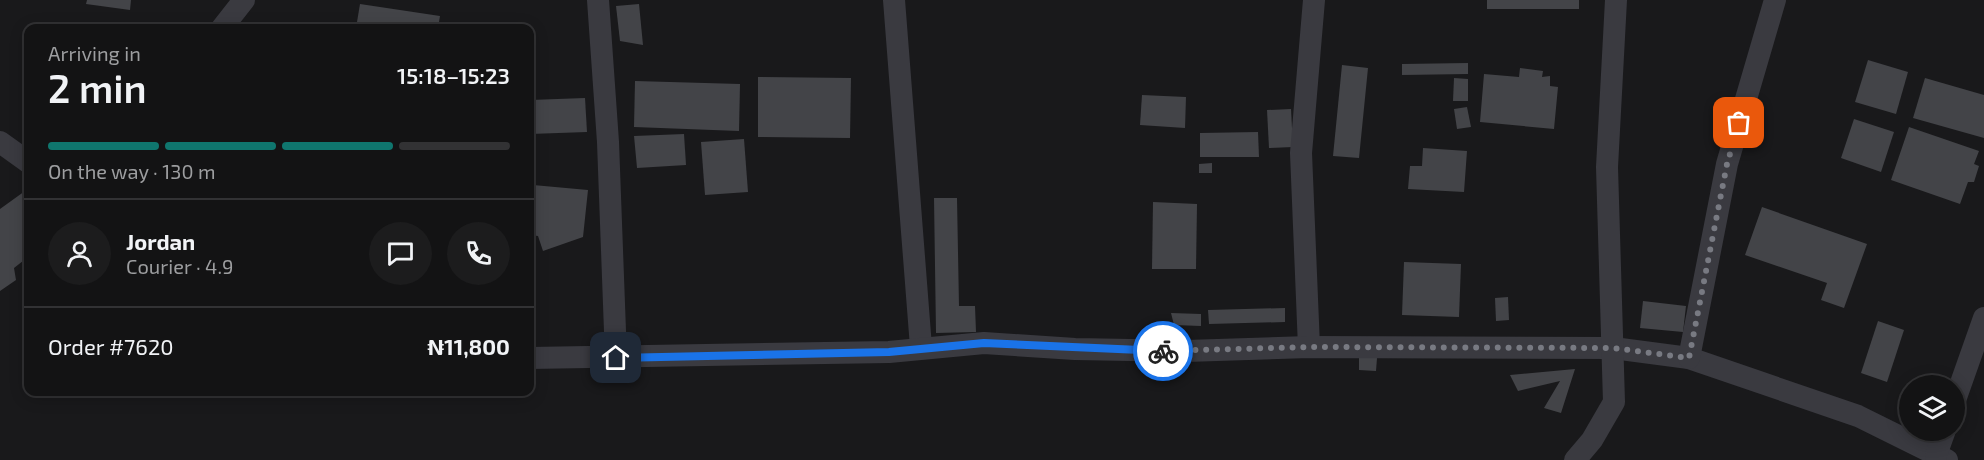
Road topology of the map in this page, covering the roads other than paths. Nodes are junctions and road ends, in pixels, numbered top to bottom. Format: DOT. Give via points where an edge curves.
graph roads {
  1 [pos="244,0"];
  2 [pos="598,0"];
  3 [pos="894,0"];
  4 [pos="1314,0"];
  5 [pos="1616,0"];
  6 [pos="1775,0"];
  7 [pos="225,24"];
  8 [pos="0,142"];
  9 [pos="24,159"];
  10 [pos="1984,318"];
  11 [pos="921,347"];
  12 [pos="1309,347"];
  13 [pos="1613,348"];
  14 [pos="534,358"];
  15 [pos="616,358"];
  16 [pos="1689,358"];
  17 [pos="1964,375"];
  18 [pos="1944,441"];
  19 [pos="1942,458"];
  20 [pos="1575,460"];
  1 -- 7 [label="street"];
  2 -- 15 [label="street"];
  3 -- 11 [label="street"];
  4 -- 12 [label="street" via="1301,153"];
  5 -- 13 [label="street" via="1607,167"];
  6 -- 16 [label="street" via="1727,164"];
  8 -- 9 [label="street"];
  10 -- 17 [label="street"];
  11 -- 12 [label="street" via="984,343 1186,351"];
  11 -- 15 [label="street" via="889,352"];
  12 -- 13 [label="street"];
  13 -- 16 [label="street"];
  13 -- 20 [label="street" via="1614,402 1593,440"];
  14 -- 15 [label="street"];
  16 -- 19 [label="street" via="1858,416"];
  18 -- 19 [label="street"];
}
